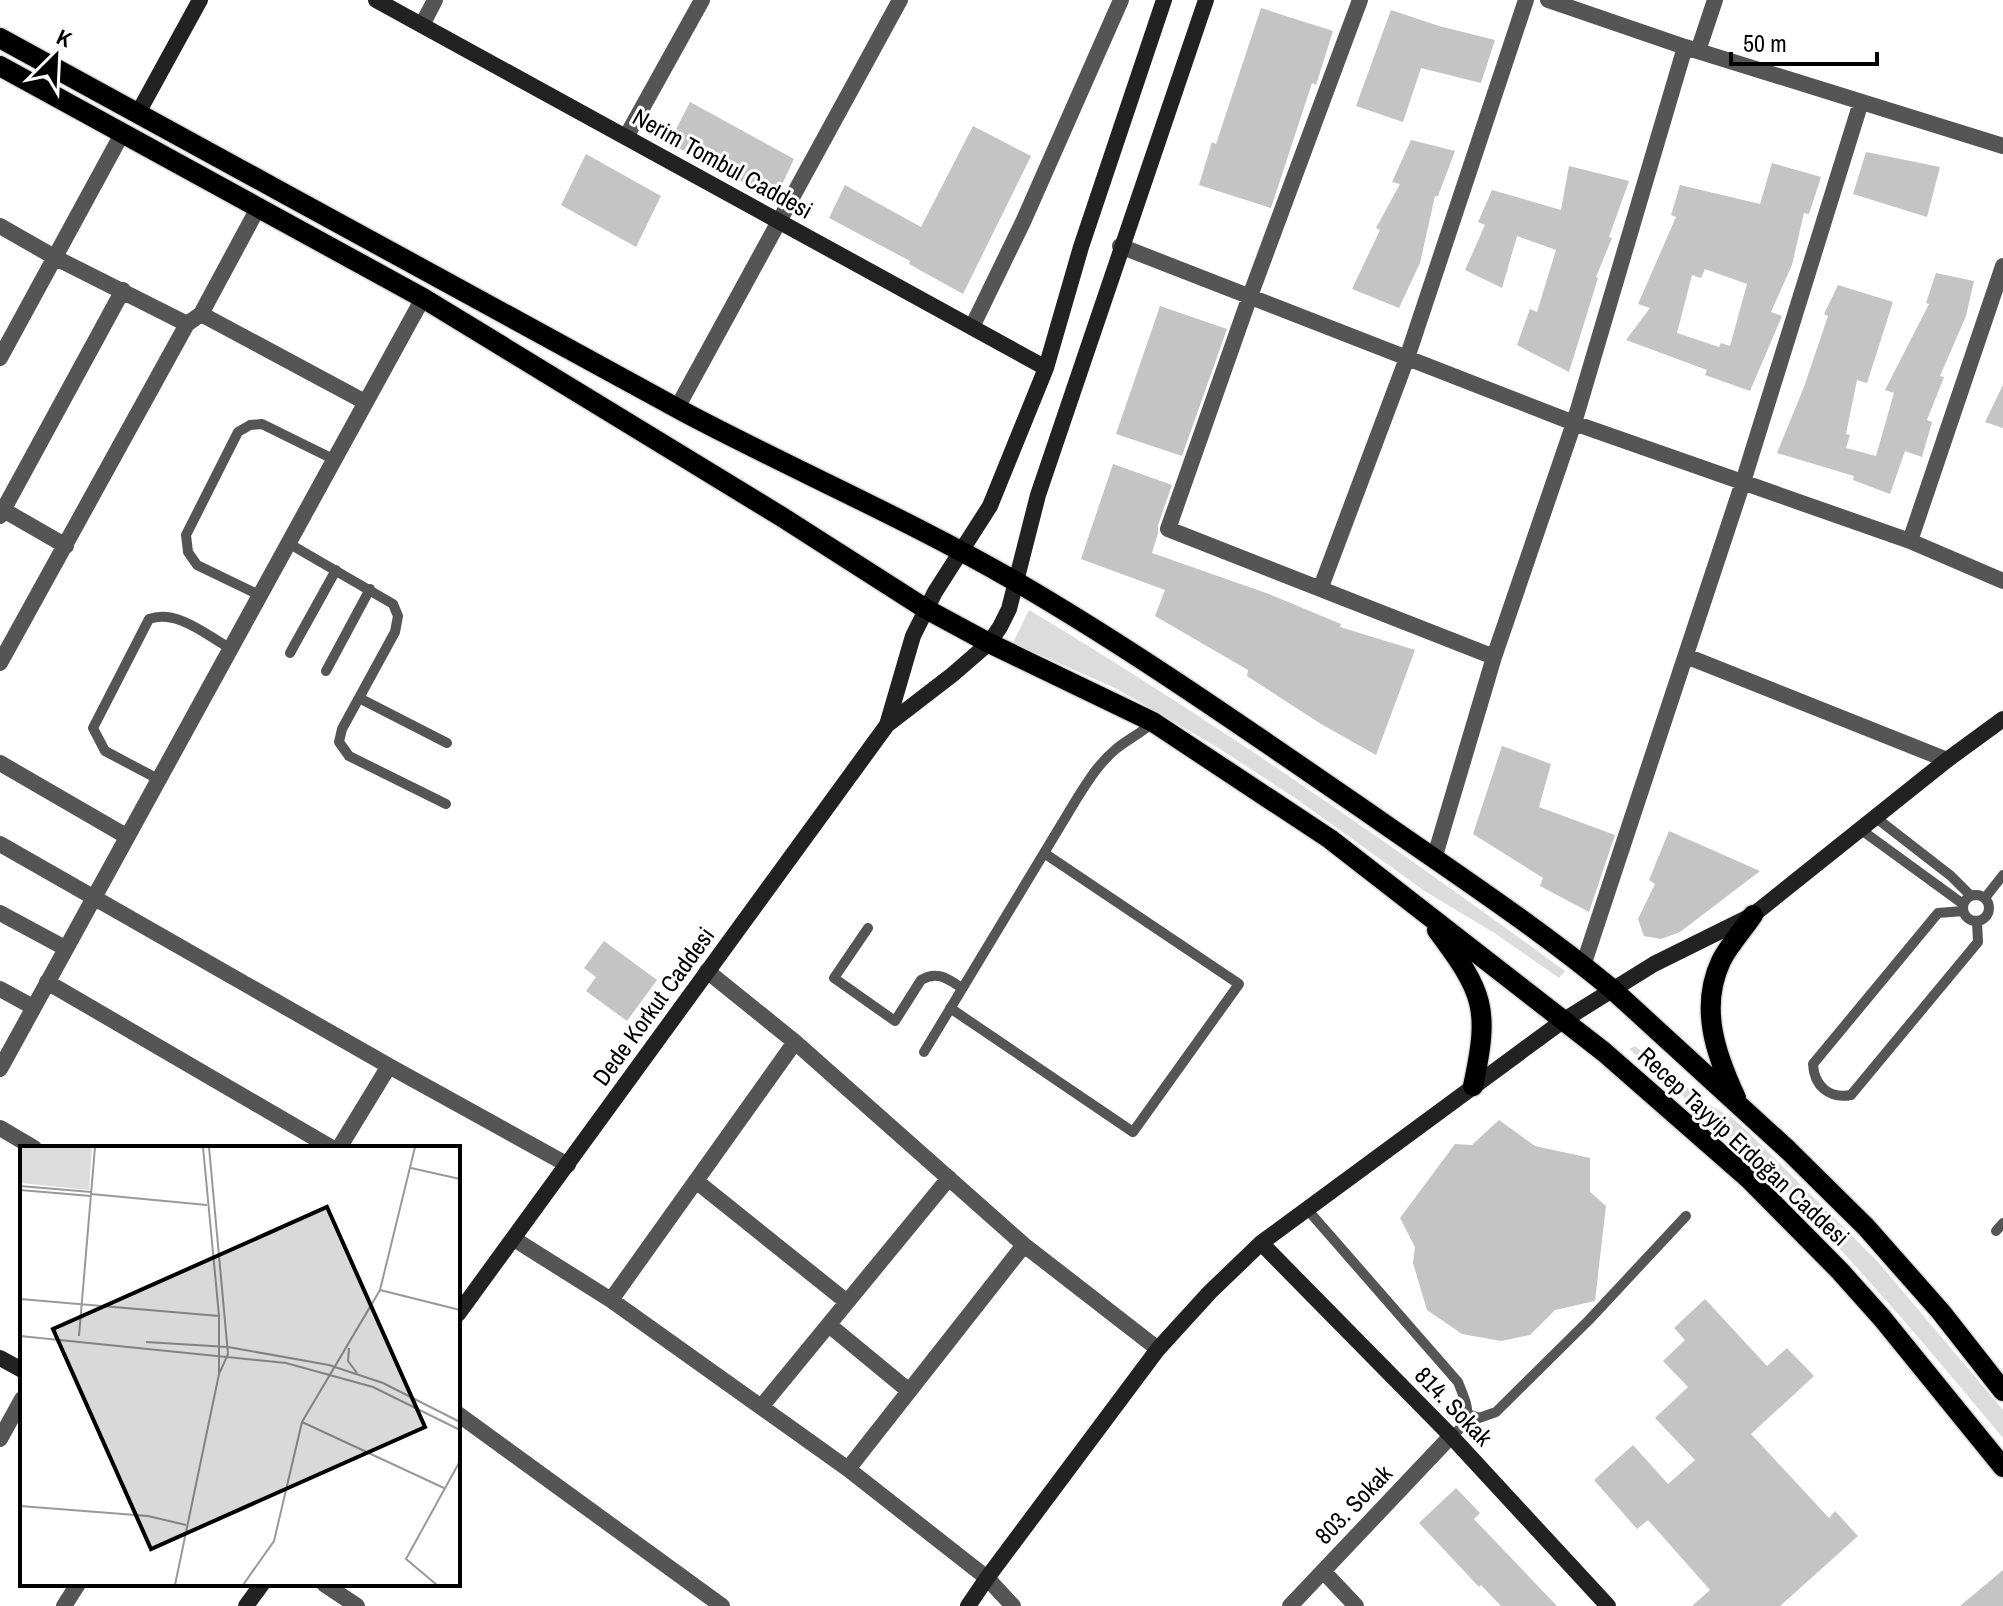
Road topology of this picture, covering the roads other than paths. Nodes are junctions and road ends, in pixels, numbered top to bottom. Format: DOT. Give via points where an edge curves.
graph roads {
  1 [pos="200,0"];
  2 [pos="376,0"];
  3 [pos="435,0"];
  4 [pos="702,0"];
  5 [pos="900,0"];
  6 [pos="1121,0"];
  7 [pos="1206,0"];
  8 [pos="1360,0"];
  9 [pos="1526,0"];
  10 [pos="1548,0"];
  11 [pos="1715,0"];
  12 [pos="1162,1"];
  13 [pos="422,25"];
  14 [pos="0,38"];
  15 [pos="1691,49"];
  16 [pos="0,66"];
  17 [pos="1861,102"];
  18 [pos="138,113"];
  19 [pos="123,132"];
  20 [pos="626,137"];
  21 [pos="2003,146"];
  22 [pos="258,208"];
  23 [pos="779,221"];
  24 [pos="0,226"];
  25 [pos="1120,246"];
  26 [pos="56,258"];
  27 [pos="2003,266"];
  28 [pos="123,290"];
  29 [pos="1250,296"];
  30 [pos="423,298"];
  31 [pos="194,319"];
  32 [pos="972,327"];
  33 [pos="0,358"];
  34 [pos="1407,358"];
  35 [pos="1046,368"];
  36 [pos="365,402"];
  37 [pos="677,408"];
  38 [pos="1574,423"];
  39 [pos="333,459"];
  40 [pos="1743,482"];
  41 [pos="1,511"];
  42 [pos="1910,541"];
  43 [pos="288,543"];
  44 [pos="66,546"];
  45 [pos="961,552"];
  46 [pos="336,570"];
  47 [pos="2003,581"];
  48 [pos="1017,582"];
  49 [pos="1321,587"];
  50 [pos="370,589"];
  51 [pos="259,595"];
  52 [pos="926,609"];
  53 [pos="989,643"];
  54 [pos="230,648"];
  55 [pos="290,653"];
  56 [pos="1686,656"];
  57 [pos="1494,657"];
  58 [pos="0,663"];
  59 [pos="326,671"];
  60 [pos="359,698"];
  61 [pos="2003,719"];
  62 [pos="1153,722"];
  63 [pos="887,725"];
  64 [pos="447,743"];
  65 [pos="1947,760"];
  66 [pos="0,763"];
  67 [pos="158,779"];
  68 [pos="446,804"];
  69 [pos="1875,817"];
  70 [pos="1860,829"];
  71 [pos="126,836"];
  72 [pos="0,844"];
  73 [pos="1044,853"];
  74 [pos="1434,859"];
  75 [pos="2003,875"];
  76 [pos="94,896"];
  77 [pos="1985,898"];
  78 [pos="1966,904"];
  79 [pos="1421,908"];
  80 [pos="0,913"];
  81 [pos="1753,915"];
  82 [pos="1977,922"];
  83 [pos="868,928"];
  84 [pos="65,948"];
  85 [pos="1583,966"];
  86 [pos="707,971"];
  87 [pos="47,982"];
  88 [pos="962,988"];
  89 [pos="0,989"];
  90 [pos="1612,989"];
  91 [pos="33,1007"];
  92 [pos="950,1008"];
  93 [pos="1564,1020"];
  94 [pos="795,1042"];
  95 [pos="924,1052"];
  96 [pos="389,1066"];
  97 [pos="0,1069"];
  98 [pos="1473,1086"];
  99 [pos="1741,1109"];
  100 [pos="0,1128"];
  101 [pos="31,1146"];
  102 [pos="329,1146"];
  103 [pos="340,1146"];
  104 [pos="568,1165"];
  105 [pos="949,1178"];
  106 [pos="696,1181"];
  107 [pos="1306,1208"];
  108 [pos="1686,1216"];
  109 [pos="514,1239"];
  110 [pos="1261,1243"];
  111 [pos="1024,1245"];
  112 [pos="611,1300"];
  113 [pos="847,1302"];
  114 [pos="460,1311"];
  115 [pos="829,1325"];
  116 [pos="1158,1349"];
  117 [pos="0,1358"];
  118 [pos="20,1369"];
  119 [pos="909,1391"];
  120 [pos="2003,1391"];
  121 [pos="20,1403"];
  122 [pos="761,1407"];
  123 [pos="1468,1414"];
  124 [pos="460,1415"];
  125 [pos="1451,1436"];
  126 [pos="0,1439"];
  127 [pos="2003,1467"];
  128 [pos="848,1469"];
  129 [pos="1323,1571"];
  130 [pos="987,1578"];
  131 [pos="77,1586"];
  132 [pos="261,1586"];
  133 [pos="327,1586"];
  134 [pos="64,1606"];
  135 [pos="246,1606"];
  136 [pos="357,1606"];
  137 [pos="722,1606"];
  138 [pos="968,1606"];
  139 [pos="1013,1606"];
  140 [pos="1290,1606"];
  141 [pos="1356,1606"];
  142 [pos="1608,1606"];
  1 -- 18 [label="street"];
  2 -- 13 [label="street, Nerim Tombul Caddesi"];
  3 -- 13 [label="street"];
  4 -- 20 [label="street"];
  5 -- 23 [label="street"];
  6 -- 32 [label="street"];
  7 -- 25 [label="street"];
  8 -- 29 [label="street"];
  9 -- 34 [label="street"];
  10 -- 15 [label="street"];
  11 -- 15 [label="street"];
  12 -- 35 [label="street, Dede Korkut Caddesi"];
  13 -- 20 [label="street, Nerim Tombul Caddesi"];
  14 -- 18 [label="main road, Recep Tayyip Erdoğan Caddesi"];
  15 -- 17 [label="street"];
  15 -- 38 [label="street"];
  16 -- 19 [label="main road, Recep Tayyip Erdoğan Caddesi"];
  17 -- 21 [label="street"];
  17 -- 40 [label="street"];
  18 -- 37 [label="main road, Recep Tayyip Erdoğan Caddesi"];
  19 -- 22 [label="main road, Recep Tayyip Erdoğan Caddesi"];
  19 -- 26 [label="street"];
  20 -- 23 [label="street, Nerim Tombul Caddesi"];
  22 -- 30 [label="main road, Recep Tayyip Erdoğan Caddesi"];
  22 -- 31 [label="street"];
  23 -- 32 [label="street, Nerim Tombul Caddesi"];
  23 -- 37 [label="street"];
  24 -- 26 [label="street"];
  25 -- 29 [label="street"];
  25 -- 48 [label="street" via="1038,495"];
  26 -- 28 [label="street"];
  26 -- 33 [label="street"];
  27 -- 42 [label="street"];
  28 -- 31 [label="street"];
  28 -- 41 [label="street"];
  29 -- 34 [label="street"];
  29 -- 49 [label="street" via="1168,529"];
  30 -- 36 [label="street"];
  30 -- 52 [label="main road, Recep Tayyip Erdoğan Caddesi"];
  31 -- 36 [label="street"];
  31 -- 44 [label="street"];
  32 -- 35 [label="street, Nerim Tombul Caddesi"];
  34 -- 38 [label="street"];
  34 -- 49 [label="street"];
  35 -- 45 [label="street, Dede Korkut Caddesi" via="990,506"];
  36 -- 39 [label="street"];
  37 -- 45 [label="main road, Recep Tayyip Erdoğan Caddesi"];
  38 -- 40 [label="street"];
  38 -- 57 [label="street"];
  39 -- 43 [label="street"];
  39 -- 51 [label="lane" via="262,424 238,432 186,535 188,552 197,565"];
  40 -- 42 [label="street"];
  40 -- 56 [label="street"];
  41 -- 44 [label="street"];
  42 -- 47 [label="street"];
  43 -- 46 [label="lane"];
  43 -- 51 [label="street"];
  44 -- 58 [label="street"];
  45 -- 48 [label="main road, Recep Tayyip Erdoğan Caddesi"];
  45 -- 52 [label="street, Dede Korkut Caddesi"];
  46 -- 50 [label="lane"];
  46 -- 55 [label="lane"];
  48 -- 53 [label="street" via="1005,618"];
  48 -- 74 [label="main road, Recep Tayyip Erdoğan Caddesi" via="1249,731"];
  49 -- 57 [label="street"];
  50 -- 59 [label="lane"];
  50 -- 60 [label="lane" via="393,604 398,616 395,632"];
  51 -- 54 [label="street"];
  52 -- 53 [label="main road, Recep Tayyip Erdoğan Caddesi"];
  52 -- 63 [label="street, Dede Korkut Caddesi"];
  53 -- 62 [label="main road, Recep Tayyip Erdoğan Caddesi"];
  53 -- 63 [label="street, Dede Korkut Caddesi"];
  54 -- 67 [label="street"];
  54 -- 67 [label="lane" via="172,616 149,619 93,728 105,751"];
  56 -- 65 [label="street"];
  56 -- 85 [label="street"];
  57 -- 74 [label="street"];
  60 -- 64 [label="lane"];
  60 -- 68 [label="lane" via="339,742 349,756"];
  61 -- 65 [label="street"];
  62 -- 73 [label="lane" via="1098,766"];
  62 -- 79 [label="main road, Recep Tayyip Erdoğan Caddesi" via="1330,839"];
  63 -- 86 [label="street, Dede Korkut Caddesi"];
  65 -- 69 [label="street"];
  66 -- 71 [label="street"];
  67 -- 71 [label="street"];
  69 -- 70 [label="street"];
  69 -- 78 [label="lane" via="1951,876"];
  70 -- 78 [label="lane"];
  70 -- 81 [label="street"];
  71 -- 76 [label="street"];
  72 -- 76 [label="street"];
  73 -- 88 [label="lane"];
  73 -- 92 [label="lane" via="1239,984 1133,1132"];
  74 -- 85 [label="main road, Recep Tayyip Erdoğan Caddesi"];
  75 -- 77 [label="lane"];
  76 -- 84 [label="street"];
  76 -- 96 [label="street"];
  77 -- 78 [label="lane"];
  77 -- 82 [label="lane" via="1988,916"];
  78 -- 82 [label="lane" via="1971,920"];
  78 -- 82 [label="lane" via="1938,913 1813,1064 1824,1090 1851,1095 1978,942"];
  79 -- 93 [label="main road, Recep Tayyip Erdoğan Caddesi"];
  79 -- 98 [label="main road" via="1468,971 1482,1010 1483,1041"];
  80 -- 84 [label="street"];
  81 -- 90 [label="street"];
  81 -- 99 [label="main road" via="1721,961 1712,993 1710,1031"];
  83 -- 88 [label="lane" via="834,978 895,1021 926,977 942,976"];
  84 -- 87 [label="street"];
  85 -- 90 [label="main road, Recep Tayyip Erdoğan Caddesi"];
  86 -- 94 [label="street"];
  86 -- 104 [label="street, Dede Korkut Caddesi"];
  87 -- 91 [label="street"];
  87 -- 102 [label="street"];
  88 -- 92 [label="lane"];
  89 -- 91 [label="street"];
  90 -- 93 [label="street"];
  90 -- 99 [label="main road, Recep Tayyip Erdoğan Caddesi"];
  91 -- 97 [label="street"];
  92 -- 95 [label="lane"];
  93 -- 98 [label="street"];
  93 -- 127 [label="main road, Recep Tayyip Erdoğan Caddesi" via="1792,1222 1882,1318"];
  94 -- 105 [label="street"];
  94 -- 106 [label="street"];
  96 -- 103 [label="street"];
  96 -- 104 [label="street"];
  98 -- 107 [label="street"];
  99 -- 120 [label="main road, Recep Tayyip Erdoğan Caddesi" via="1866,1227"];
  100 -- 101 [label="street"];
  104 -- 109 [label="street, Dede Korkut Caddesi"];
  105 -- 111 [label="street"];
  105 -- 113 [label="street"];
  106 -- 112 [label="street"];
  106 -- 113 [label="street"];
  107 -- 110 [label="street"];
  107 -- 123 [label="lane" via="1458,1382"];
  108 -- 123 [label="lane" via="1496,1412 1479,1418"];
  109 -- 112 [label="street"];
  109 -- 114 [label="street, Dede Korkut Caddesi"];
  110 -- 116 [label="street"];
  110 -- 125 [label="street, 814. Sokak"];
  111 -- 116 [label="street"];
  111 -- 119 [label="street"];
  112 -- 122 [label="street"];
  113 -- 115 [label="street"];
  115 -- 119 [label="street"];
  115 -- 122 [label="street"];
  116 -- 130 [label="street"];
  117 -- 118 [label="street"];
  119 -- 128 [label="street"];
  121 -- 126 [label="street"];
  122 -- 128 [label="street"];
  123 -- 125 [label="lane"];
  124 -- 137 [label="street"];
  125 -- 129 [label="street, 803. Sokak"];
  125 -- 142 [label="street, 814. Sokak"];
  128 -- 130 [label="street"];
  129 -- 140 [label="street, 803. Sokak"];
  129 -- 141 [label="street"];
  130 -- 138 [label="street"];
  130 -- 139 [label="street"];
  131 -- 134 [label="street"];
  132 -- 135 [label="street"];
  133 -- 136 [label="street"];
}
